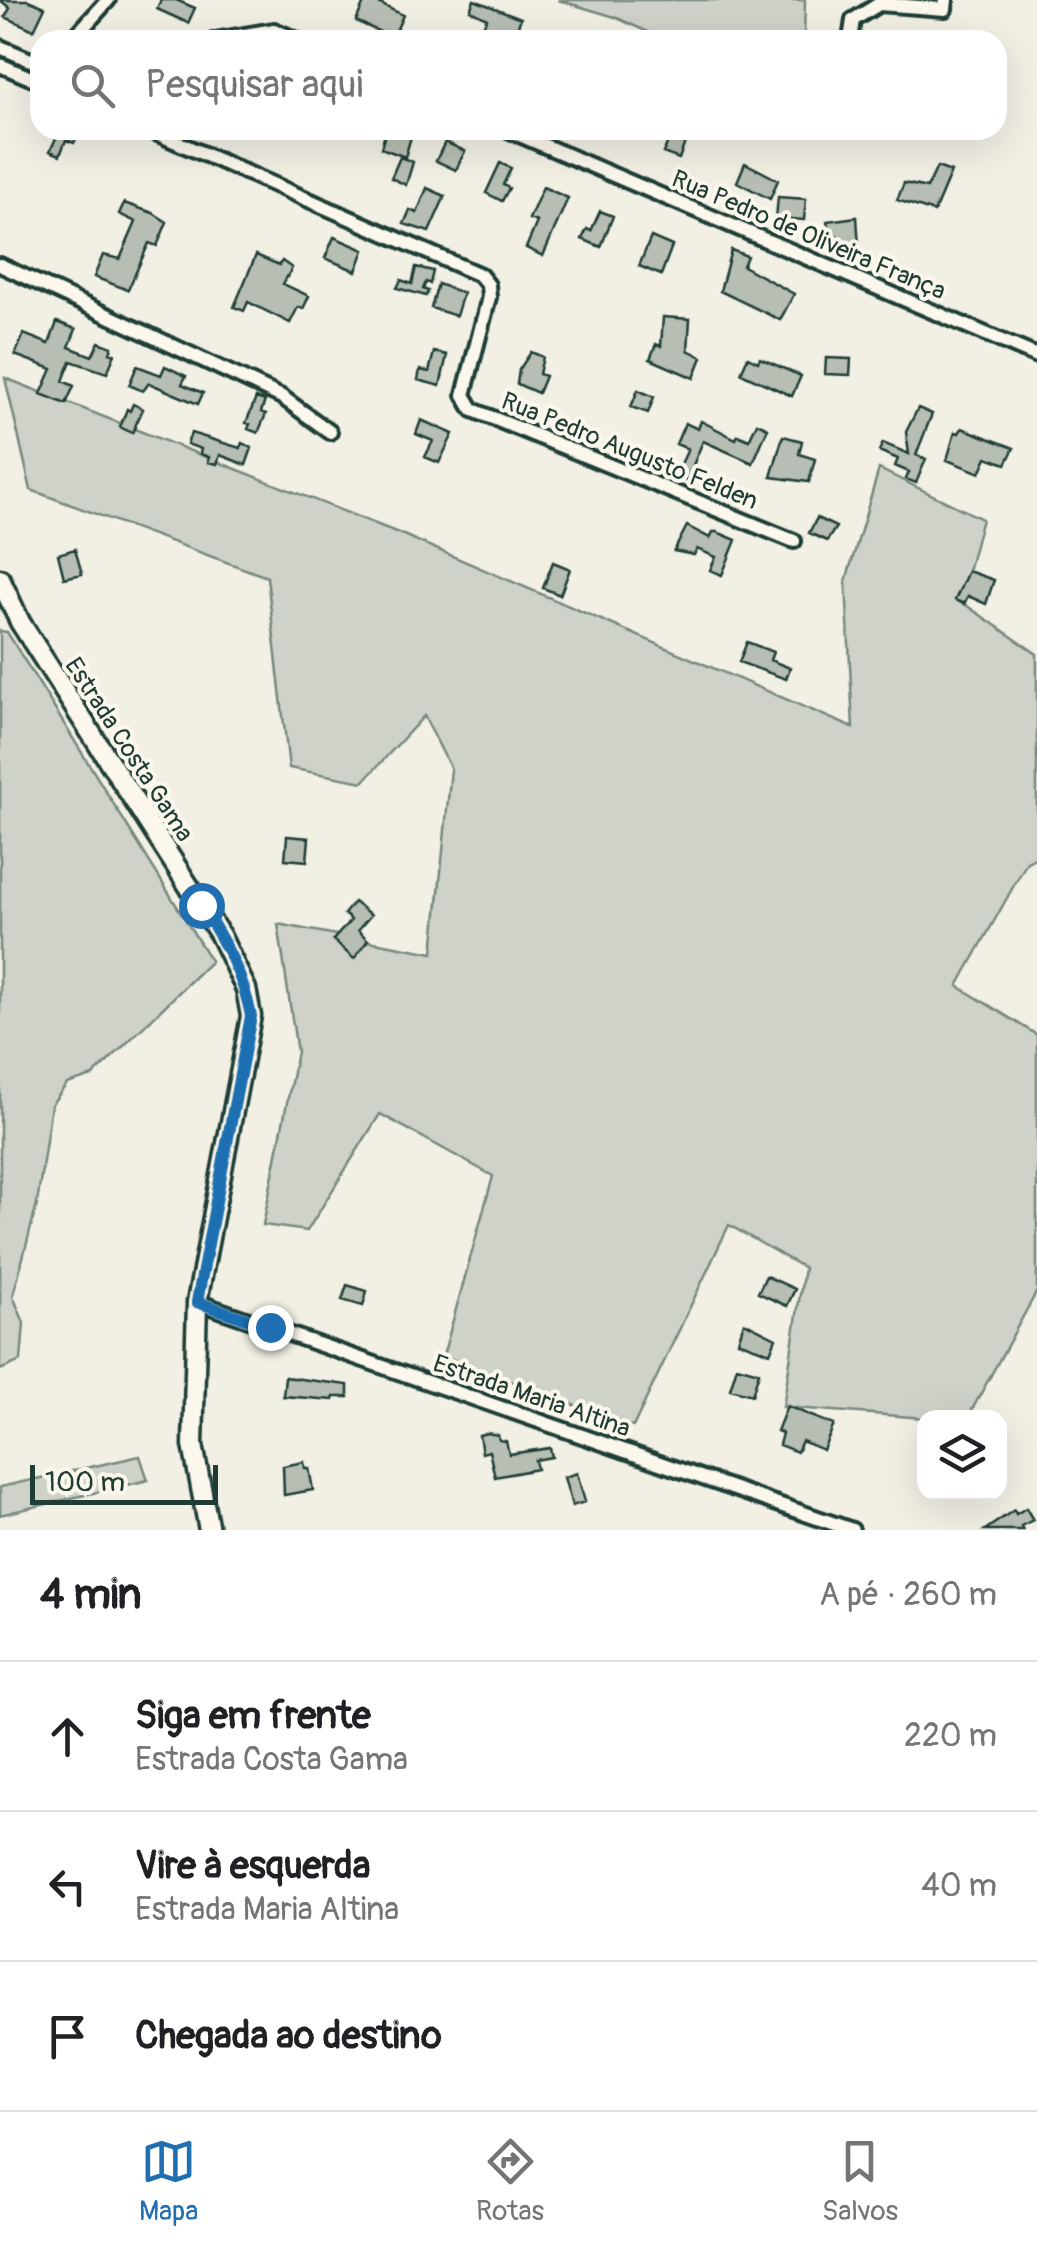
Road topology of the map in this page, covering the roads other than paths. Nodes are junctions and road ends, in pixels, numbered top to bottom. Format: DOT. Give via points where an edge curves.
graph roads {
  1 [pos="108,0"];
  2 [pos="946,0"];
  3 [pos="81,30"];
  4 [pos="852,30"];
  5 [pos="0,47"];
  6 [pos="30,60"];
  7 [pos="0,65"];
  8 [pos="30,78"];
  9 [pos="172,140"];
  10 [pos="531,140"];
  11 [pos="0,265"];
  12 [pos="1037,356"];
  13 [pos="330,432"];
  14 [pos="794,541"];
  15 [pos="0,579"];
  16 [pos="197,1302"];
  17 [pos="209,1530"];
  18 [pos="852,1530"];
  1 -- 3 [label="street"];
  2 -- 4 [label="street" via="944,9 879,4 854,20"];
  5 -- 6 [label="street"];
  7 -- 8 [label="street"];
  9 -- 14 [label="street, Rua Pedro Augusto Felden" via="480,275 490,297 464,394 473,410"];
  10 -- 12 [label="street, Rua Pedro de Oliveira França"];
  11 -- 13 [label="street" via="266,389"];
  15 -- 16 [label="main road, Estrada Costa Gama" via="20,622 220,935 246,989 251,1016"];
  16 -- 17 [label="main road, Estrada Costa Gama" via="193,1445"];
  16 -- 18 [label="street, Estrada Maria Altina"];
}
